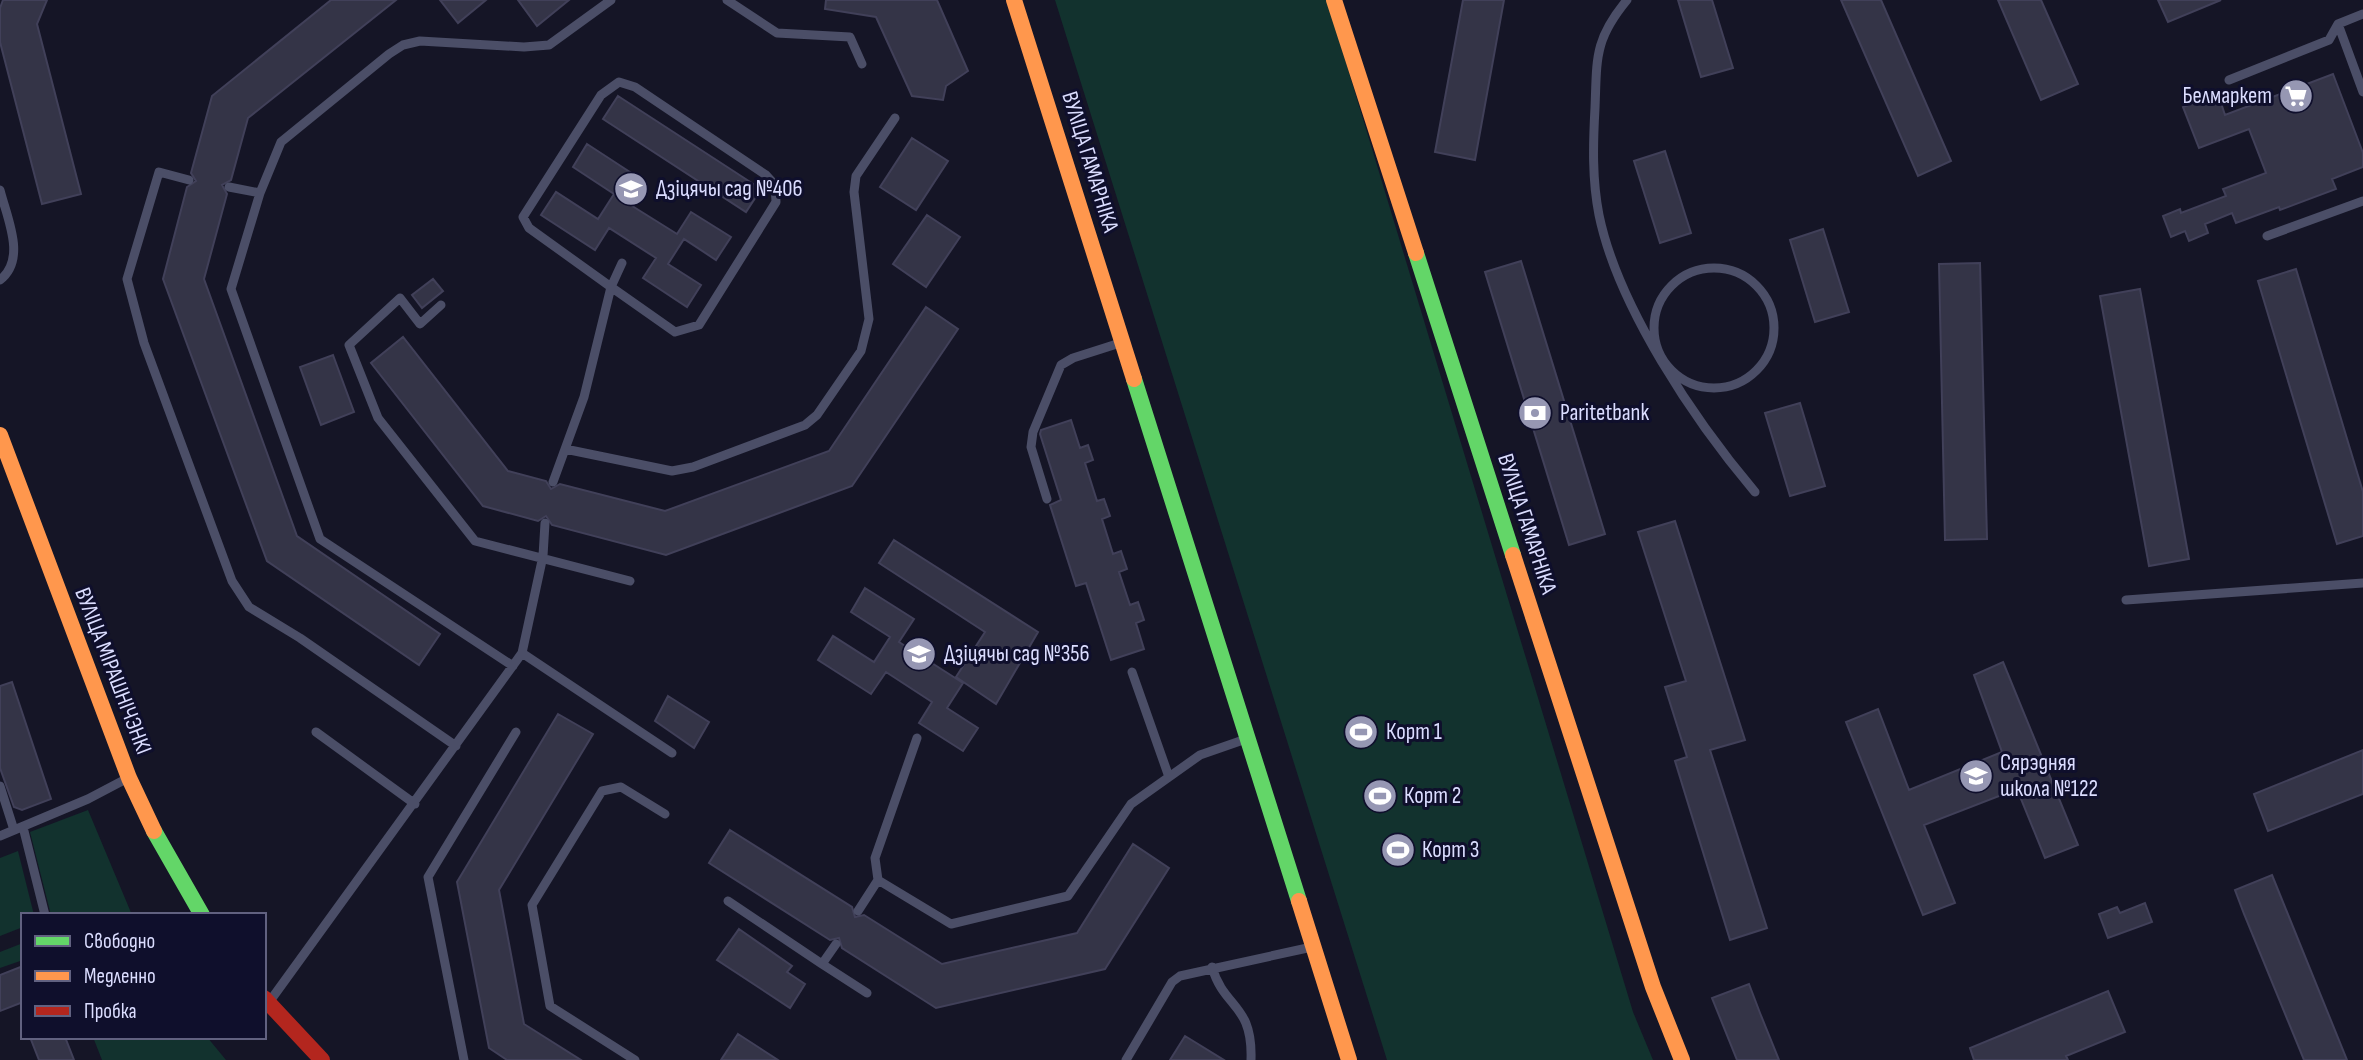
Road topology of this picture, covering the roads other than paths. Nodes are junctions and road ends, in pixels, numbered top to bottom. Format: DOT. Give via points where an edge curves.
graph roads {
  1 [pos="611,0"];
  2 [pos="727,0"];
  3 [pos="1014,0"];
  4 [pos="1334,0"];
  5 [pos="1627,0"];
  6 [pos="2363,14"];
  7 [pos="2338,24"];
  8 [pos="862,64"];
  9 [pos="2229,80"];
  10 [pos="2363,92"];
  11 [pos="895,118"];
  12 [pos="189,180"];
  13 [pos="229,187"];
  14 [pos="0,190"];
  15 [pos="260,193"];
  16 [pos="2363,201"];
  17 [pos="2267,236"];
  18 [pos="622,263"];
  19 [pos="0,280"];
  20 [pos="611,288"];
  21 [pos="441,306"];
  22 [pos="1122,342"];
  23 [pos="1663,361"];
  24 [pos="0,435"];
  25 [pos="565,450"];
  26 [pos="553,482"];
  27 [pos="1755,492"];
  28 [pos="1047,499"];
  29 [pos="545,523"];
  30 [pos="543,556"];
  31 [pos="630,581"];
  32 [pos="2363,583"];
  33 [pos="2126,600"];
  34 [pos="522,653"];
  35 [pos="513,666"];
  36 [pos="1132,672"];
  37 [pos="316,732"];
  38 [pos="516,732"];
  39 [pos="917,738"];
  40 [pos="1248,738"];
  41 [pos="456,746"];
  42 [pos="672,753"];
  43 [pos="129,778"];
  44 [pos="1169,778"];
  45 [pos="0,786"];
  46 [pos="415,804"];
  47 [pos="665,814"];
  48 [pos="19,829"];
  49 [pos="0,836"];
  50 [pos="878,880"];
  51 [pos="727,901"];
  52 [pos="858,911"];
  53 [pos="44,913"];
  54 [pos="201,913"];
  55 [pos="836,944"];
  56 [pos="1314,947"];
  57 [pos="822,964"];
  58 [pos="1212,967"];
  59 [pos="1323,978"];
  60 [pos="867,993"];
  61 [pos="266,1000"];
  62 [pos="322,1060"];
  63 [pos="464,1060"];
  64 [pos="635,1060"];
  65 [pos="1126,1060"];
  66 [pos="1251,1060"];
  67 [pos="1334,1060"];
  68 [pos="1349,1060"];
  69 [pos="1682,1060"];
  1 -- 15 [label="lane" via="549,45 419,41 402,45 281,142"];
  2 -- 8 [label="lane" via="777,33 850,37"];
  3 -- 22 [label="main road, ВУЛІЦА ГАМАРНІКА"];
  4 -- 69 [label="main road, ВУЛІЦА ГАМАРНІКА" via="1653,987"];
  5 -- 23 [label="lane" via="1600,42 1595,187 1613,261"];
  6 -- 7 [label="lane"];
  7 -- 9 [label="lane" via="2329,40"];
  7 -- 10 [label="lane"];
  11 -- 25 [label="lane" via="856,176 869,319 861,351 817,415 805,425 672,471"];
  12 -- 41 [label="lane" via="159,172 127,279 144,342 232,581 249,607"];
  13 -- 15 [label="lane"];
  14 -- 19 [label="lane" via="15,250 8,274"];
  15 -- 35 [label="lane" via="231,289 320,539"];
  16 -- 17 [label="lane"];
  18 -- 20 [label="lane"];
  20 -- 20 [label="lane" via="675,332 699,325 776,202 775,185 766,176 635,87 619,82 601,95 523,217 529,228"];
  20 -- 25 [label="lane" via="584,397"];
  21 -- 30 [label="lane" via="420,324 400,298 349,345 379,418 475,541"];
  22 -- 28 [label="lane" via="1061,365 1031,447"];
  22 -- 40 [label="main road, ВУЛІЦА ГАМАРНІКА"];
  23 -- 23 [label="lane" via="1693,384 1711,388 1747,378 1771,349 1772,311 1764,294 1752,281 1726,270 1698,270 1682,278 1658,306 1655,324"];
  23 -- 27 [label="lane"];
  24 -- 43 [label="main road, ВУЛІЦА МІРАШНІЧЭНКІ"];
  25 -- 26 [label="lane"];
  29 -- 30 [label="lane"];
  30 -- 31 [label="lane"];
  30 -- 34 [label="lane"];
  32 -- 33 [label="lane"];
  34 -- 35 [label="lane"];
  34 -- 42 [label="lane"];
  35 -- 41 [label="lane"];
  36 -- 44 [label="lane"];
  37 -- 46 [label="lane"];
  38 -- 63 [label="lane" via="428,877"];
  39 -- 50 [label="lane" via="875,858"];
  40 -- 44 [label="lane" via="1200,755"];
  40 -- 56 [label="main road, ВУЛІЦА ГАМАРНІКА"];
  41 -- 46 [label="lane"];
  43 -- 48 [label="lane"];
  43 -- 54 [label="main road, ВУЛІЦА МІРАШНІЧЭНКІ"];
  44 -- 50 [label="lane" via="1131,804 1068,896 951,925"];
  45 -- 48 [label="lane"];
  46 -- 61 [label="lane"];
  47 -- 64 [label="lane" via="621,787 602,791 532,905 550,1006"];
  48 -- 49 [label="lane"];
  48 -- 53 [label="lane"];
  50 -- 52 [label="lane"];
  51 -- 57 [label="lane"];
  55 -- 57 [label="lane"];
  56 -- 58 [label="lane"];
  56 -- 59 [label="main road, ВУЛІЦА ГАМАРНІКА"];
  57 -- 60 [label="lane"];
  58 -- 65 [label="lane" via="1172,982"];
  58 -- 66 [label="lane" via="1217,985 1249,1026"];
  59 -- 67 [label="main road, ВУЛІЦА ГАМАРНІКА"];
  59 -- 68 [label="main road, ВУЛІЦА ГАМАРНІКА"];
  61 -- 62 [label="main road"];
}
